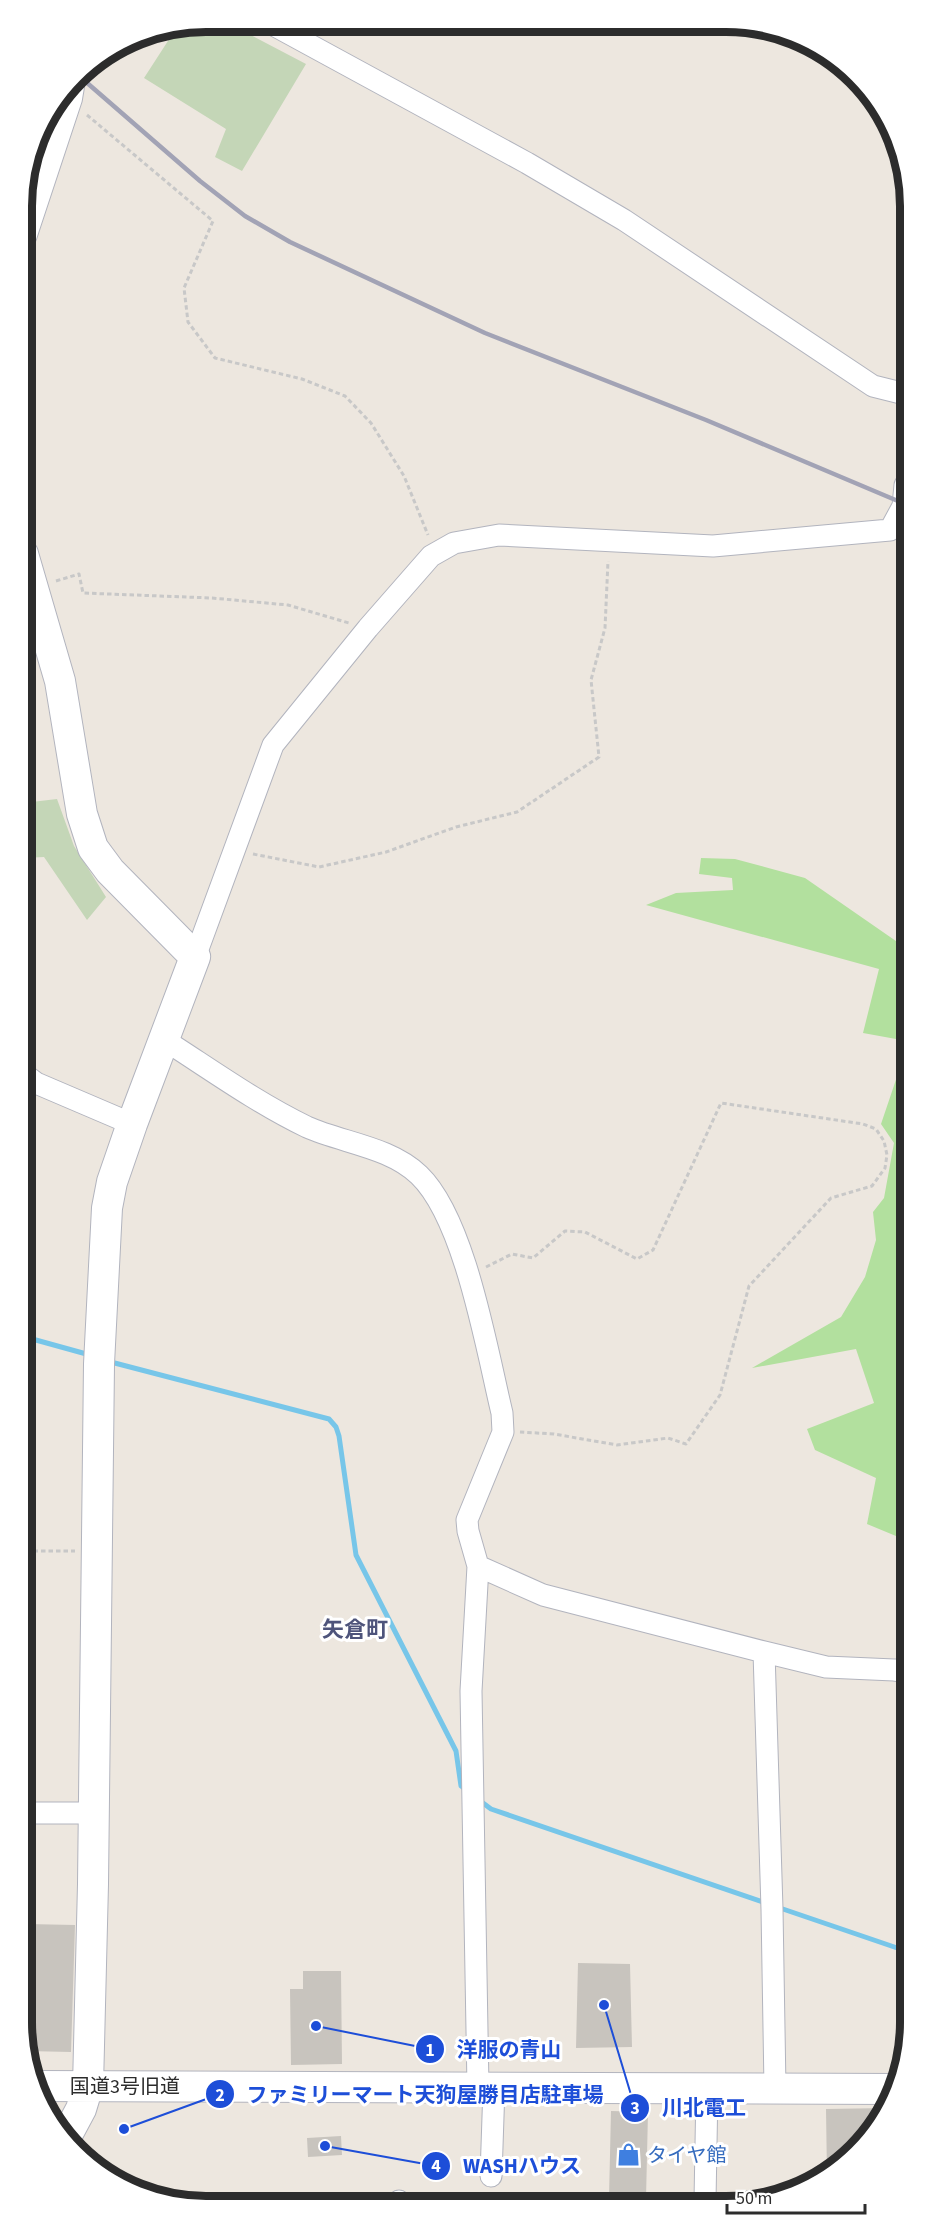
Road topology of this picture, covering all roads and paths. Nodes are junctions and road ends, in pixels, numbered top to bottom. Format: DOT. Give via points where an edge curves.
graph roads {
  1 [pos="286,32"];
  2 [pos="72,95"];
  3 [pos="64,106"];
  4 [pos="32,203"];
  5 [pos="900,393"];
  6 [pos="900,512"];
  7 [pos="608,541"];
  8 [pos="435,554"];
  9 [pos="32,586"];
  10 [pos="33,589"];
  11 [pos="368,628"];
  12 [pos="234,850"];
  13 [pos="195,957"];
  14 [pos="164,1040"];
  15 [pos="32,1080"];
  16 [pos="132,1124"];
  17 [pos="469,1275"];
  18 [pos="503,1432"];
  19 [pos="32,1551"];
  20 [pos="98,1551"];
  21 [pos="478,1566"];
  22 [pos="764,1652"];
  23 [pos="899,1671"];
  24 [pos="32,1813"];
  25 [pos="93,1813"];
  26 [pos="44,2086"];
  27 [pos="88,2086"];
  28 [pos="486,2087"];
  29 [pos="707,2088"];
  30 [pos="775,2088"];
  31 [pos="886,2089"];
  32 [pos="69,2131"];
  33 [pos="491,2176"];
  34 [pos="705,2196"];
  1 -- 5 [label="street" via="624,220 873,386"];
  2 -- 8 [label="path" via="213,221 184,288 188,322 215,358 302,379 345,396 371,423 404,476"];
  3 -- 4 [label="street"];
  6 -- 7 [label="street" via="890,530 713,546"];
  7 -- 8 [label="street" via="500,535 454,543"];
  7 -- 12 [label="path" via="605,628 591,680 599,756 517,812 456,827 386,852 319,867"];
  8 -- 11 [label="street"];
  9 -- 10 [label="street"];
  10 -- 11 [label="path" via="79,574 83,593 288,605"];
  10 -- 13 [label="street" via="60,681 82,814 93,848 110,871"];
  11 -- 12 [label="street" via="273,746"];
  12 -- 13 [label="street"];
  13 -- 14 [label="street"];
  14 -- 16 [label="street"];
  14 -- 17 [label="street" via="308,1127 395,1159 418,1174 435,1193 446,1214"];
  15 -- 16 [label="street"];
  16 -- 20 [label="street" via="107,1208 99,1358"];
  17 -- 18 [label="street" via="502,1413"];
  17 -- 18 [label="path" via="512,1254 533,1258 566,1231 585,1232 637,1259 653,1250 721,1103 863,1124 876,1129 884,1141 885,1168 872,1186 831,1198 749,1286 720,1395 686,1444 668,1438 617,1445 554,1434"];
  18 -- 21 [label="street" via="467,1520"];
  19 -- 20 [label="path"];
  20 -- 25 [label="street"];
  21 -- 22 [label="street" via="543,1596"];
  21 -- 28 [label="street" via="471,1691"];
  22 -- 23 [label="street" via="826,1667"];
  22 -- 30 [label="street"];
  24 -- 25 [label="street"];
  25 -- 27 [label="street"];
  26 -- 27 [label="street, 国道3号旧道"];
  27 -- 28 [label="street, 国道3号旧道"];
  27 -- 32 [label="street"];
  28 -- 29 [label="street, 国道3号旧道"];
  28 -- 33 [label="street"];
  29 -- 30 [label="street, 国道3号旧道"];
  29 -- 34 [label="street"];
  30 -- 31 [label="street, 国道3号旧道"];
}
